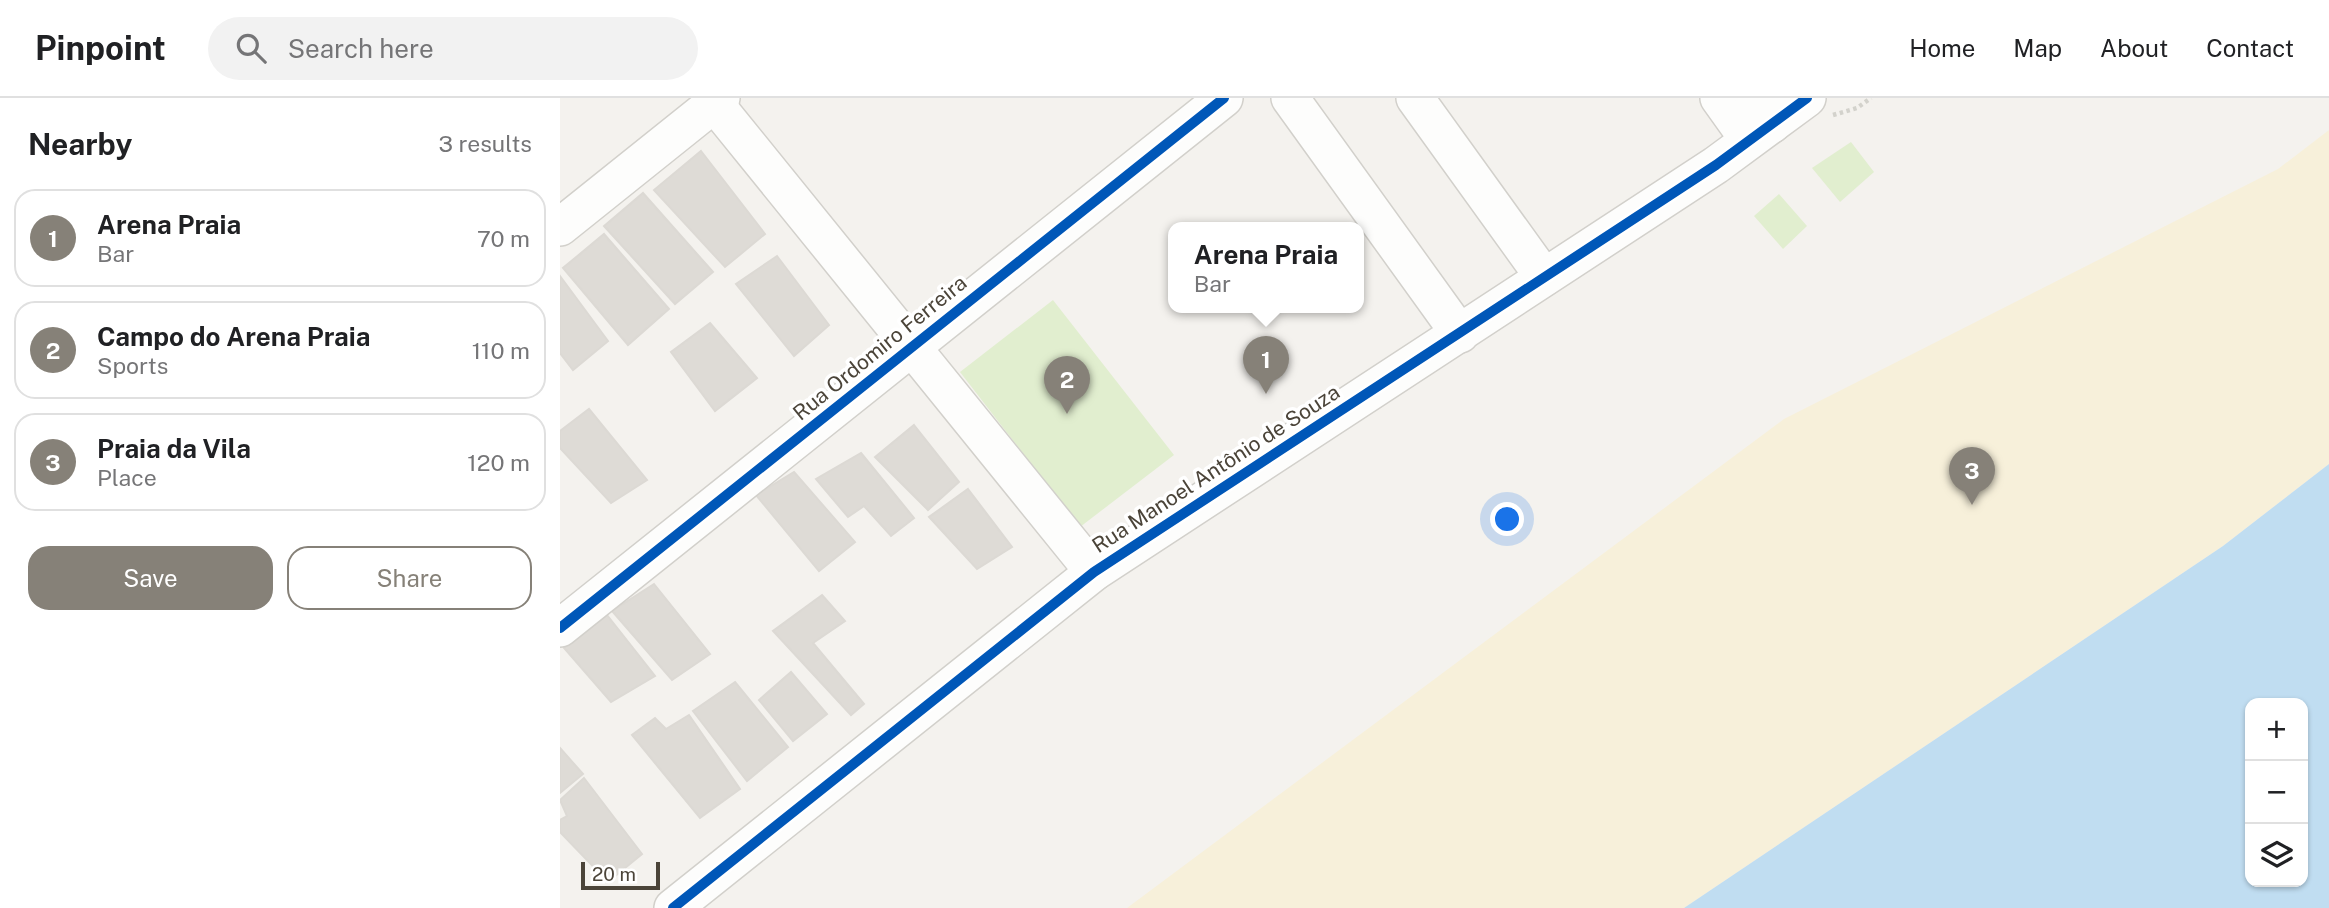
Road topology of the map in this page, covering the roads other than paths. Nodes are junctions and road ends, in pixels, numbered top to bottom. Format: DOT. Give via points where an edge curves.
graph roads {
  1 [pos="1224,98"];
  2 [pos="1290,98"];
  3 [pos="1415,98"];
  4 [pos="1719,98"];
  5 [pos="1807,98"];
  6 [pos="718,100"];
  7 [pos="1758,121"];
  8 [pos="560,227"];
  9 [pos="1544,277"];
  10 [pos="1460,334"];
  11 [pos="912,347"];
  12 [pos="1094,572"];
  13 [pos="560,628"];
  14 [pos="673,908"];
  1 -- 11 [label="street, Rua Ordomiro Ferreira"];
  2 -- 10 [label="street"];
  3 -- 9 [label="street"];
  4 -- 7 [label="street"];
  5 -- 7 [label="street, Rua Manoel Antônio de Souza"];
  6 -- 8 [label="street"];
  6 -- 11 [label="street"];
  7 -- 9 [label="street, Rua Manoel Antônio de Souza"];
  9 -- 10 [label="street, Rua Manoel Antônio de Souza"];
  10 -- 12 [label="street, Rua Manoel Antônio de Souza"];
  11 -- 12 [label="street"];
  11 -- 13 [label="street, Rua Ordomiro Ferreira"];
  12 -- 14 [label="street, Rua Manoel Antônio de Souza"];
}
